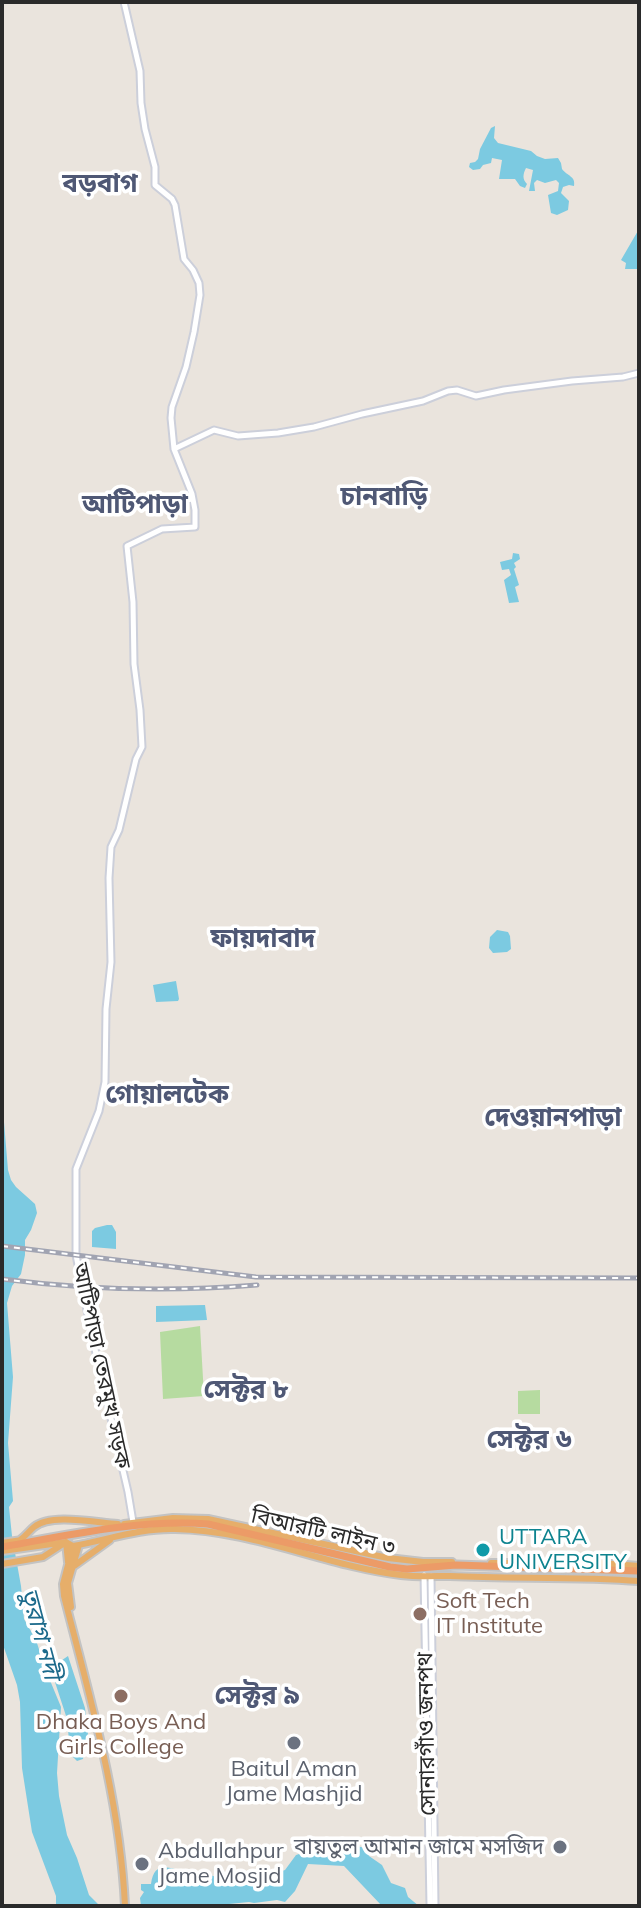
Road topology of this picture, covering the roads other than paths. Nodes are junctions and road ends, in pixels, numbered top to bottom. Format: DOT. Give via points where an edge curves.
graph roads {
  1 [pos="124,2"];
  2 [pos="639,373"];
  3 [pos="174,449"];
  4 [pos="133,1522"];
  5 [pos="118,1524"];
  6 [pos="113,1538"];
  7 [pos="20,1544"];
  8 [pos="72,1544"];
  9 [pos="2,1547"];
  10 [pos="2,1564"];
  11 [pos="70,1568"];
  12 [pos="639,1568"];
  13 [pos="426,1570"];
  14 [pos="639,1581"];
  15 [pos="125,1906"];
  16 [pos="432,1906"];
  1 -- 3 [label="main road, আটিপাড়া তেরমুখ সড়ক" via="140,71 155,185 175,205 184,259 199,283 194,332 172,407"];
  2 -- 3 [label="main road" via="476,396 448,391 314,427 238,436 214,430"];
  3 -- 4 [label="main road, আটিপাড়া তেরমুখ সড়ক" via="192,494 195,527 162,529 127,546 142,747 111,847 105,1082 76,1169 76,1255"];
  4 -- 5 [label="highway"];
  4 -- 13 [label="highway" via="208,1519"];
  5 -- 7 [label="highway"];
  5 -- 7 [label="highway" via="56,1520 35,1525"];
  6 -- 8 [label="highway"];
  6 -- 11 [label="highway"];
  6 -- 13 [label="highway" via="163,1529 220,1532 399,1575"];
  7 -- 8 [label="highway"];
  7 -- 9 [label="highway, বিআরটি লাইন ৩"];
  7 -- 13 [label="highway, বিআরটি লাইন ৩" via="192,1522 390,1567"];
  8 -- 10 [label="highway" via="43,1557"];
  8 -- 11 [label="highway"];
  8 -- 11 [label="highway"];
  11 -- 15 [label="highway" via="64,1596 97,1723 118,1830"];
  12 -- 13 [label="highway, বিআরটি লাইন ৩" via="456,1565"];
  13 -- 14 [label="highway"];
  13 -- 16 [label="main road, সোনারগাঁও জনপথ"];
}
